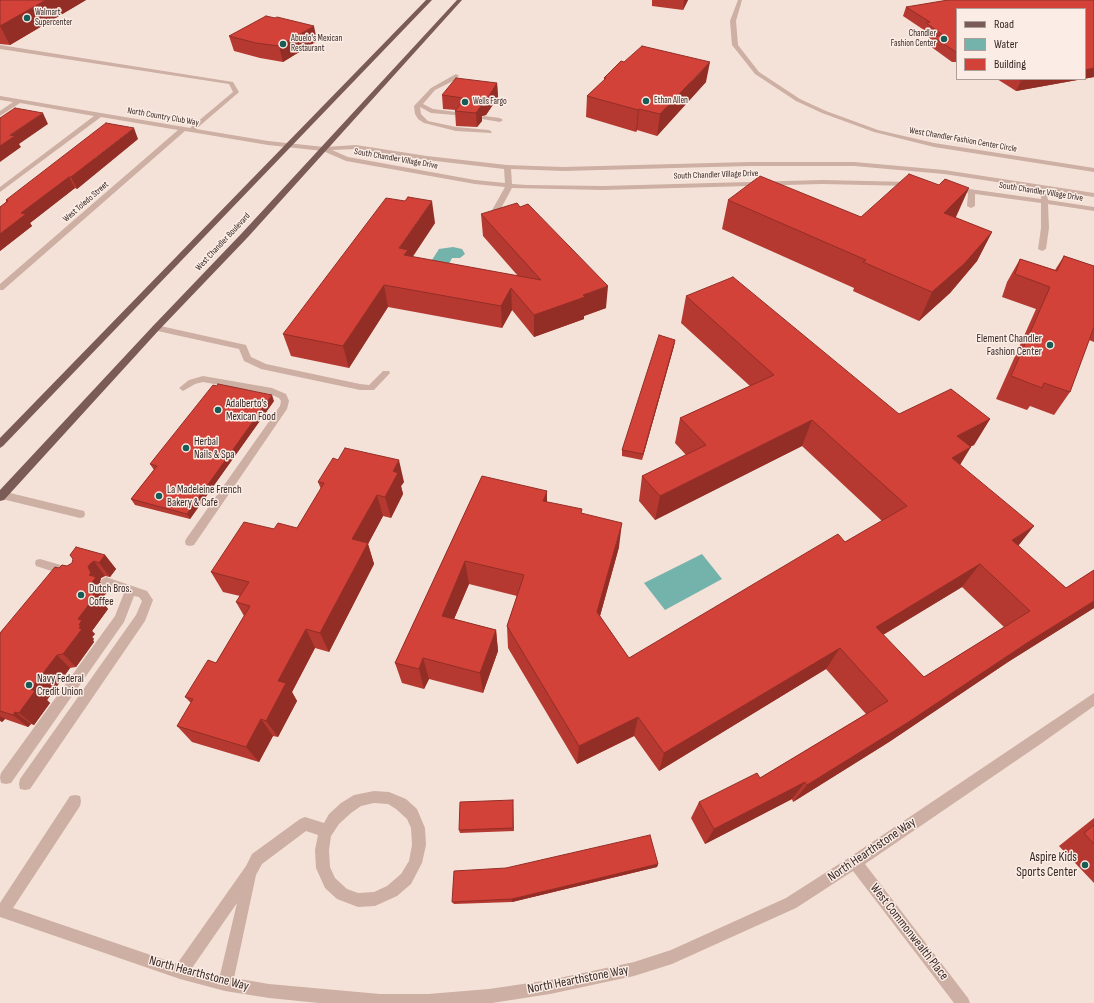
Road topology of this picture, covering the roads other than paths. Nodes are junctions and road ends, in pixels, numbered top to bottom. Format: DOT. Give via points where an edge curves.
graph roads {
  1 [pos="429,0"];
  2 [pos="460,0"];
  3 [pos="740,0"];
  4 [pos="0,47"];
  5 [pos="456,76"];
  6 [pos="0,98"];
  7 [pos="19,101"];
  8 [pos="418,109"];
  9 [pos="0,114"];
  10 [pos="99,115"];
  11 [pos="461,119"];
  12 [pos="495,126"];
  13 [pos="183,129"];
  14 [pos="191,130"];
  15 [pos="289,144"];
  16 [pos="324,150"];
  17 [pos="507,167"];
  18 [pos="1094,170"];
  19 [pos="922,185"];
  20 [pos="508,186"];
  21 [pos="1043,187"];
  22 [pos="951,188"];
  23 [pos="0,190"];
  24 [pos="972,191"];
  25 [pos="1094,195"];
  26 [pos="1045,202"];
  27 [pos="971,206"];
  28 [pos="1094,209"];
  29 [pos="495,212"];
  30 [pos="1042,249"];
  31 [pos="0,288"];
  32 [pos="156,328"];
  33 [pos="386,373"];
  34 [pos="183,388"];
  35 [pos="0,444"];
  36 [pos="1,496"];
  37 [pos="80,514"];
  38 [pos="190,542"];
  39 [pos="40,563"];
  40 [pos="78,574"];
  41 [pos="106,582"];
  42 [pos="131,589"];
  43 [pos="1094,698"];
  44 [pos="6,778"];
  45 [pos="25,784"];
  46 [pos="75,801"];
  47 [pos="328,831"];
  48 [pos="855,862"];
  49 [pos="251,871"];
  50 [pos="2,910"];
  51 [pos="180,972"];
  52 [pos="226,984"];
  53 [pos="963,1003"];
  1 -- 15 [label="main road, West Chandler Boulevard"];
  2 -- 16 [label="main road, West Chandler Boulevard"];
  3 -- 18 [label="street, West Chandler Fashion Center Circle" via="733,21 735,45 758,73 798,100 876,131 934,145"];
  4 -- 14 [label="street" via="231,83 236,92"];
  5 -- 8 [label="street" via="433,89"];
  6 -- 7 [label="street, North Country Club Way"];
  7 -- 9 [label="street"];
  7 -- 10 [label="street, North Country Club Way"];
  8 -- 11 [label="street" via="426,118"];
  8 -- 12 [label="street" via="421,119 426,122 456,129"];
  10 -- 13 [label="street, North Country Club Way"];
  10 -- 23 [label="street"];
  12 -- 12 [label="street" via="481,122"];
  13 -- 14 [label="street, North Country Club Way"];
  13 -- 31 [label="street, West Toledo Street"];
  14 -- 15 [label="street, North Country Club Way"];
  15 -- 16 [label="street, North Country Club Way"];
  15 -- 35 [label="main road, West Chandler Boulevard"];
  16 -- 17 [label="street, South Chandler Village Drive" via="356,146 427,158"];
  16 -- 20 [label="street, South Chandler Village Drive" via="346,159"];
  16 -- 32 [label="main road, West Chandler Boulevard"];
  17 -- 20 [label="street"];
  17 -- 21 [label="street, South Chandler Village Drive" via="563,169 854,164 916,169"];
  19 -- 20 [label="street, South Chandler Village Drive" via="822,182 580,189"];
  20 -- 29 [label="street"];
  21 -- 25 [label="street, South Chandler Village Drive"];
  21 -- 26 [label="street"];
  22 -- 24 [label="street, South Chandler Village Drive"];
  24 -- 26 [label="street, South Chandler Village Drive"];
  24 -- 27 [label="street"];
  26 -- 28 [label="street, South Chandler Village Drive"];
  26 -- 30 [label="street"];
  32 -- 33 [label="street" via="243,347 247,359 264,367 360,387 371,388"];
  32 -- 36 [label="main road, West Chandler Boulevard"];
  34 -- 38 [label="street" via="203,379 272,391 283,396 285,401 284,407"];
  36 -- 37 [label="street"];
  39 -- 40 [label="street"];
  41 -- 42 [label="street"];
  42 -- 44 [label="street" via="120,619"];
  42 -- 45 [label="street" via="143,594 148,600 140,618"];
  43 -- 48 [label="street, North Hearthstone Way" via="1035,741"];
  46 -- 50 [label="street"];
  47 -- 47 [label="street" via="322,850 323,868 330,883 342,894 358,900 375,899 392,892 406,879 415,863 419,845 418,828 412,814 389,798 359,800 334,819"];
  47 -- 49 [label="street" via="305,824 257,859"];
  48 -- 52 [label="street, North Hearthstone Way" via="790,903 672,957 634,969 550,987 435,1001 380,1001 269,991"];
  48 -- 53 [label="street, West Commonwealth Place"];
  49 -- 51 [label="street"];
  49 -- 52 [label="street"];
  50 -- 51 [label="street, North Hearthstone Way"];
  51 -- 52 [label="street, North Hearthstone Way"];
}
